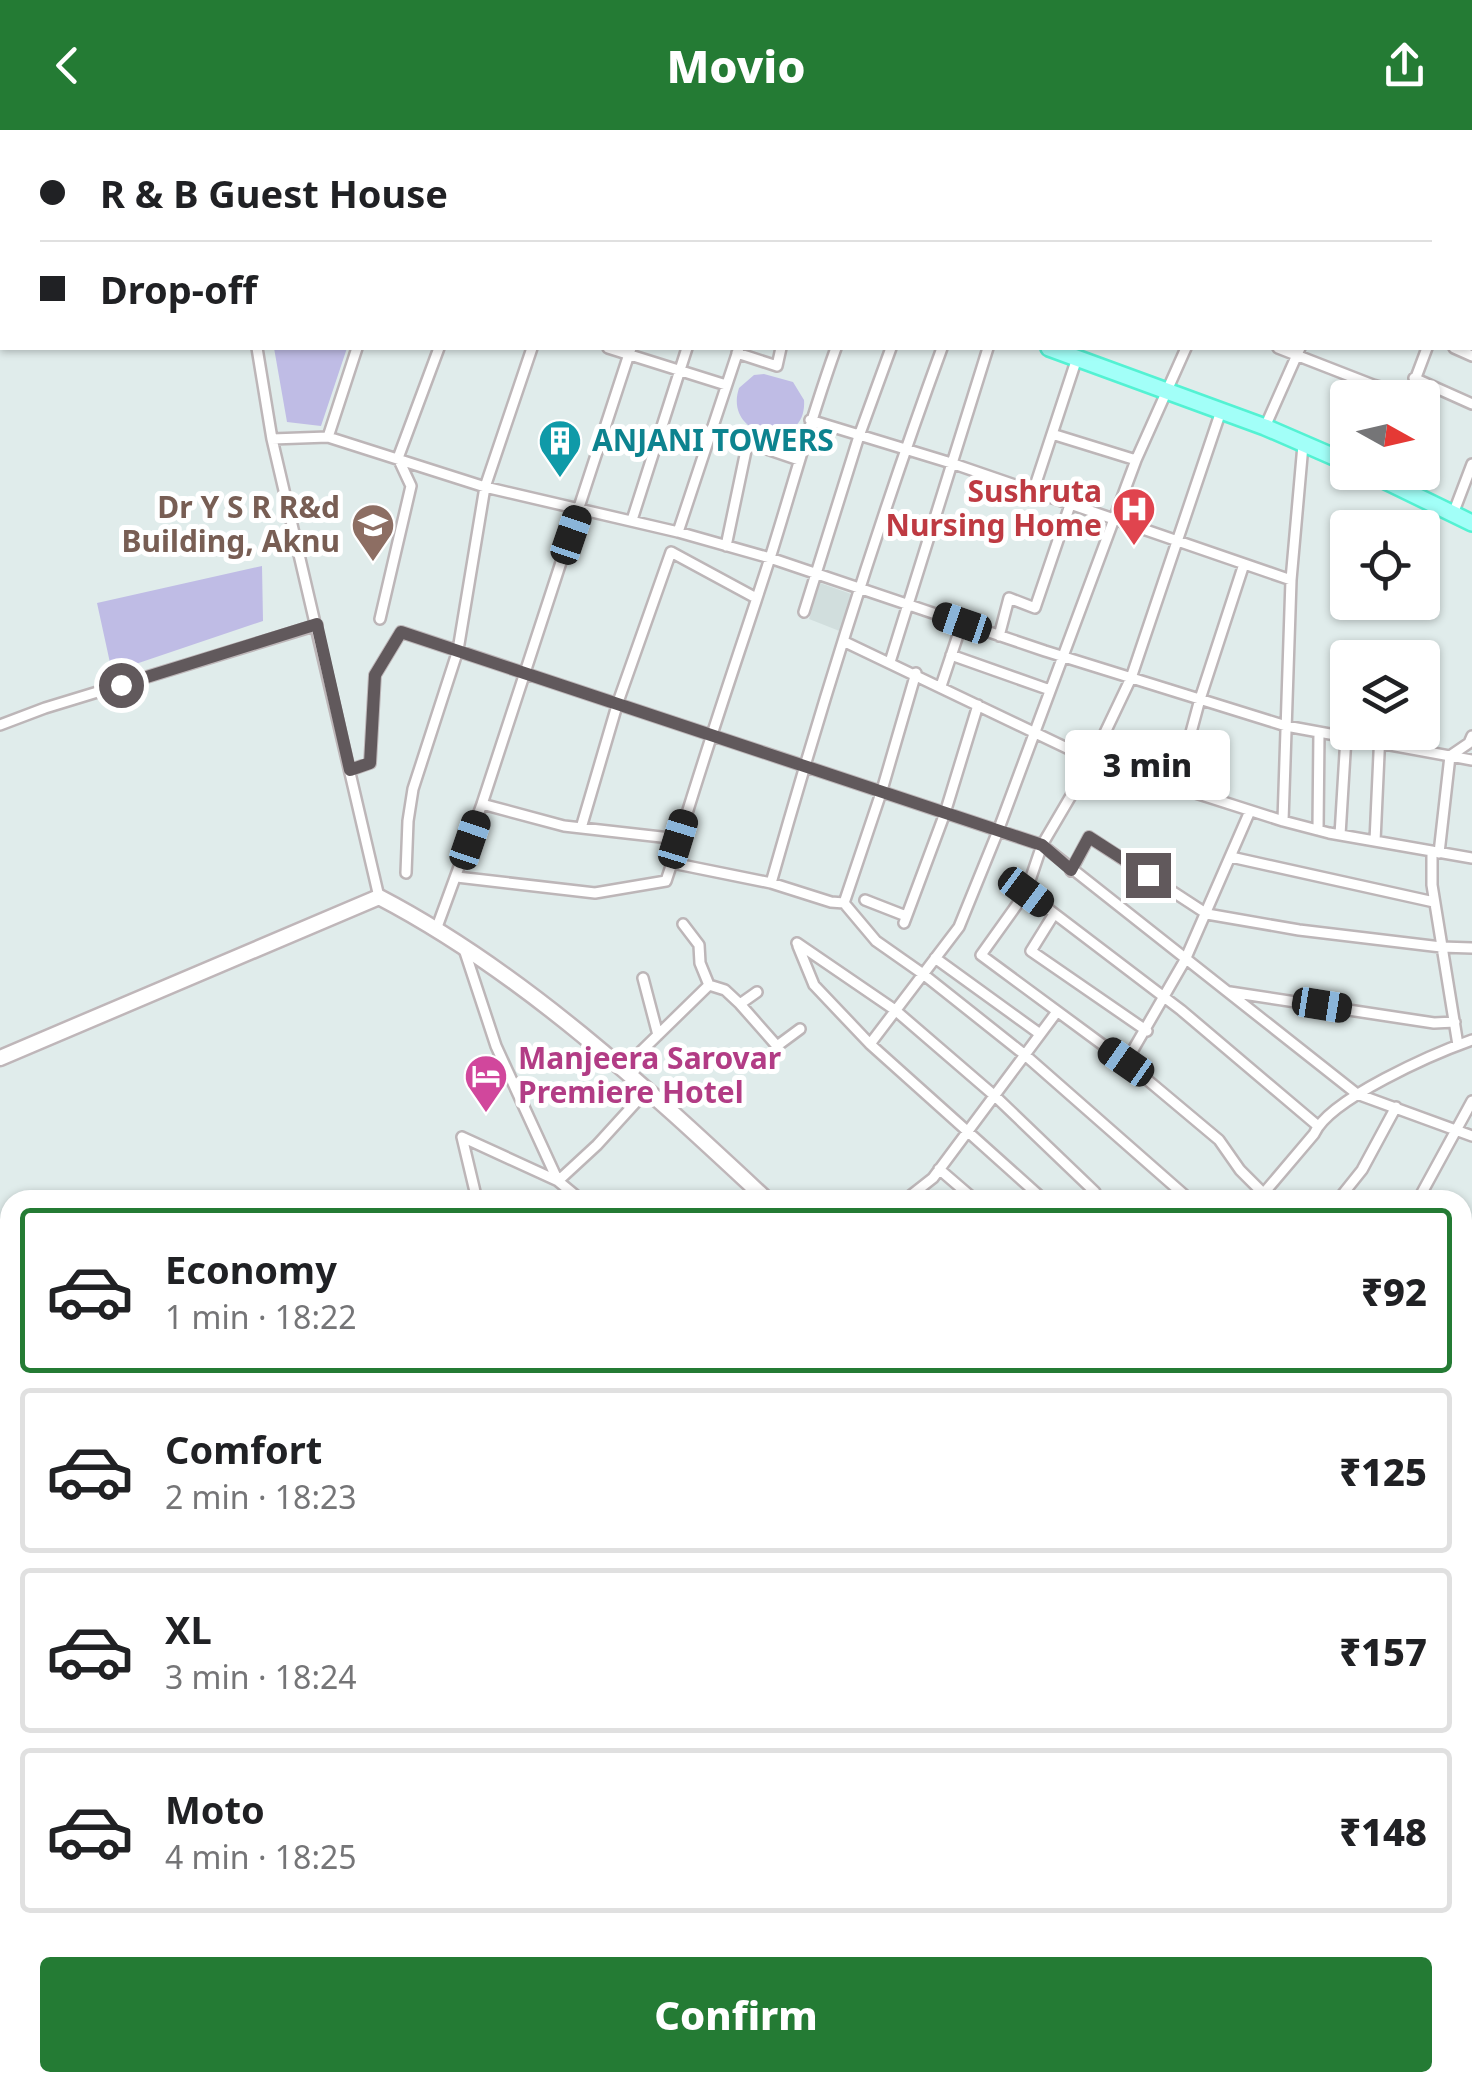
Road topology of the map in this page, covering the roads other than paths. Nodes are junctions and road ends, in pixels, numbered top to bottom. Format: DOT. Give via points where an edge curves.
graph roads {
  1 [pos="257,350"];
  2 [pos="356,350"];
  3 [pos="438,350"];
  4 [pos="531,350"];
  5 [pos="686,350"];
  6 [pos="738,350"];
  7 [pos="781,350"];
  8 [pos="835,350"];
  9 [pos="890,350"];
  10 [pos="941,350"];
  11 [pos="987,350"];
  12 [pos="1058,350"];
  13 [pos="1185,350"];
  14 [pos="1426,350"];
  15 [pos="630,351"];
  16 [pos="1298,351"];
  17 [pos="1076,358"];
  18 [pos="680,370"];
  19 [pos="1414,378"];
  20 [pos="1362,380"];
  21 [pos="726,385"];
  22 [pos="1167,390"];
  23 [pos="1472,404"];
  24 [pos="1221,411"];
  25 [pos="810,420"];
  26 [pos="1265,427"];
  27 [pos="712,430"];
  28 [pos="1052,434"];
  29 [pos="859,436"];
  30 [pos="328,438"];
  31 [pos="272,439"];
  32 [pos="748,441"];
  33 [pos="1302,444"];
  34 [pos="905,450"];
  35 [pos="1330,453"];
  36 [pos="398,458"];
  37 [pos="798,460"];
  38 [pos="1136,460"];
  39 [pos="951,464"];
  40 [pos="1472,464"];
  41 [pos="485,487"];
  42 [pos="1405,490"];
  43 [pos="1033,492"];
  44 [pos="1070,505"];
  45 [pos="580,508"];
  46 [pos="1453,514"];
  47 [pos="632,520"];
  48 [pos="1114,520"];
  49 [pos="1472,523"];
  50 [pos="678,532"];
  51 [pos="1177,541"];
  52 [pos="726,546"];
  53 [pos="770,558"];
  54 [pos="1244,564"];
  55 [pos="814,573"];
  56 [pos="1291,580"];
  57 [pos="862,589"];
  58 [pos="756,598"];
  59 [pos="907,604"];
  60 [pos="804,612"];
  61 [pos="380,619"];
  62 [pos="962,623"];
  63 [pos="317,624"];
  64 [pos="999,636"];
  65 [pos="845,642"];
  66 [pos="458,650"];
  67 [pos="951,654"];
  68 [pos="1062,656"];
  69 [pos="890,662"];
  70 [pos="524,670"];
  71 [pos="916,674"];
  72 [pos="1131,678"];
  73 [pos="940,686"];
  74 [pos="1050,690"];
  75 [pos="1200,699"];
  76 [pos="618,702"];
  77 [pos="978,705"];
  78 [pos="0,726"];
  79 [pos="1286,726"];
  80 [pos="1034,729"];
  81 [pos="1319,732"];
  82 [pos="710,734"];
  83 [pos="1330,734"];
  84 [pos="1472,736"];
  85 [pos="1345,750"];
  86 [pos="1379,750"];
  87 [pos="1427,750"];
  88 [pos="1450,756"];
  89 [pos="1092,760"];
  90 [pos="1472,760"];
  91 [pos="804,765"];
  92 [pos="350,770"];
  93 [pos="1176,788"];
  94 [pos="882,790"];
  95 [pos="482,804"];
  96 [pos="1250,811"];
  97 [pos="945,813"];
  98 [pos="1283,822"];
  99 [pos="581,828"];
  100 [pos="1318,830"];
  101 [pos="998,831"];
  102 [pos="1340,835"];
  103 [pos="678,839"];
  104 [pos="1375,842"];
  105 [pos="1042,845"];
  106 [pos="1436,852"];
  107 [pos="1231,858"];
  108 [pos="1472,858"];
  109 [pos="672,863"];
  110 [pos="1071,870"];
  111 [pos="406,873"];
  112 [pos="457,877"];
  113 [pos="771,882"];
  114 [pos="1026,892"];
  115 [pos="379,898"];
  116 [pos="865,900"];
  117 [pos="1434,902"];
  118 [pos="844,903"];
  119 [pos="1054,914"];
  120 [pos="1207,914"];
  121 [pos="683,924"];
  122 [pos="436,927"];
  123 [pos="462,944"];
  124 [pos="1442,948"];
  125 [pos="1472,948"];
  126 [pos="935,958"];
  127 [pos="1186,960"];
  128 [pos="923,974"];
  129 [pos="644,978"];
  130 [pos="709,985"];
  131 [pos="756,992"];
  132 [pos="1227,992"];
  133 [pos="1165,997"];
  134 [pos="740,1004"];
  135 [pos="895,1010"];
  136 [pos="1056,1013"];
  137 [pos="1455,1022"];
  138 [pos="800,1030"];
  139 [pos="1146,1031"];
  140 [pos="1040,1034"];
  141 [pos="658,1035"];
  142 [pos="1472,1040"];
  143 [pos="870,1044"];
  144 [pos="1458,1045"];
  145 [pos="1025,1055"];
  146 [pos="0,1058"];
  147 [pos="1126,1062"];
  148 [pos="623,1069"];
  149 [pos="648,1088"];
  150 [pos="1357,1094"];
  151 [pos="996,1097"];
  152 [pos="1472,1100"];
  153 [pos="1396,1108"];
  154 [pos="1318,1126"];
  155 [pos="969,1130"];
  156 [pos="1458,1130"];
  157 [pos="1472,1136"];
  158 [pos="939,1170"];
  159 [pos="558,1181"];
  160 [pos="475,1190"];
  161 [pos="569,1190"];
  162 [pos="756,1190"];
  163 [pos="916,1190"];
  164 [pos="962,1190"];
  165 [pos="1033,1190"];
  166 [pos="1093,1190"];
  167 [pos="1179,1190"];
  168 [pos="1256,1190"];
  169 [pos="1265,1190"];
  170 [pos="1346,1190"];
  171 [pos="1424,1190"];
  1 -- 31 [label="street"];
  2 -- 30 [label="street"];
  3 -- 36 [label="street"];
  4 -- 41 [label="street"];
  5 -- 18 [label="street"];
  6 -- 7 [label="street" via="776,366"];
  6 -- 21 [label="street"];
  8 -- 25 [label="street"];
  9 -- 29 [label="street"];
  10 -- 34 [label="street"];
  11 -- 39 [label="street"];
  12 -- 17 [label="main road"];
  13 -- 22 [label="street"];
  14 -- 19 [label="street"];
  15 -- 18 [label="street"];
  15 -- 45 [label="street"];
  16 -- 20 [label="street"];
  16 -- 26 [label="street"];
  17 -- 22 [label="main road"];
  17 -- 28 [label="street"];
  18 -- 21 [label="street"];
  18 -- 47 [label="street"];
  19 -- 23 [label="street"];
  21 -- 27 [label="street"];
  22 -- 24 [label="main road"];
  22 -- 38 [label="street"];
  24 -- 26 [label="main road"];
  24 -- 51 [label="street"];
  25 -- 29 [label="street"];
  25 -- 37 [label="street"];
  26 -- 33 [label="main road"];
  27 -- 32 [label="street"];
  27 -- 50 [label="street"];
  28 -- 38 [label="street"];
  28 -- 43 [label="street"];
  29 -- 34 [label="street"];
  29 -- 55 [label="street"];
  30 -- 31 [label="street"];
  30 -- 36 [label="street"];
  31 -- 63 [label="street"];
  32 -- 37 [label="street"];
  32 -- 52 [label="street"];
  33 -- 35 [label="main road"];
  33 -- 56 [label="street"];
  34 -- 39 [label="street"];
  34 -- 57 [label="street"];
  36 -- 41 [label="street"];
  36 -- 61 [label="street" via="412,486"];
  37 -- 53 [label="street"];
  38 -- 48 [label="street"];
  39 -- 43 [label="street"];
  39 -- 59 [label="street"];
  40 -- 46 [label="street"];
  41 -- 45 [label="street"];
  41 -- 66 [label="street"];
  42 -- 46 [label="main road"];
  43 -- 44 [label="street"];
  44 -- 48 [label="street"];
  44 -- 64 [label="street" via="1035,608 1009,598"];
  45 -- 47 [label="street"];
  45 -- 70 [label="street"];
  46 -- 49 [label="main road"];
  47 -- 50 [label="street"];
  48 -- 51 [label="street"];
  48 -- 68 [label="street"];
  50 -- 52 [label="street"];
  51 -- 54 [label="street"];
  51 -- 72 [label="street"];
  52 -- 53 [label="street"];
  53 -- 55 [label="street"];
  53 -- 58 [label="street"];
  54 -- 56 [label="street"];
  54 -- 75 [label="street"];
  55 -- 57 [label="street"];
  55 -- 60 [label="street"];
  56 -- 79 [label="street"];
  57 -- 59 [label="street"];
  57 -- 65 [label="street"];
  58 -- 76 [label="street" via="672,552"];
  58 -- 82 [label="street"];
  59 -- 62 [label="street"];
  59 -- 69 [label="street"];
  62 -- 64 [label="street"];
  62 -- 67 [label="street"];
  63 -- 78 [label="street"];
  63 -- 92 [label="street"];
  64 -- 68 [label="street"];
  65 -- 69 [label="street"];
  65 -- 91 [label="street"];
  66 -- 70 [label="street"];
  66 -- 92 [label="street" via="401,632 375,675 370,763"];
  66 -- 111 [label="street" via="413,789"];
  67 -- 73 [label="street"];
  67 -- 74 [label="street"];
  68 -- 72 [label="street"];
  68 -- 74 [label="street"];
  69 -- 71 [label="street"];
  70 -- 76 [label="street"];
  70 -- 95 [label="street"];
  71 -- 73 [label="street"];
  71 -- 94 [label="street"];
  72 -- 75 [label="street"];
  72 -- 89 [label="street"];
  73 -- 77 [label="street"];
  74 -- 80 [label="street"];
  75 -- 79 [label="street"];
  75 -- 93 [label="street"];
  76 -- 82 [label="street"];
  76 -- 99 [label="street"];
  77 -- 80 [label="street"];
  77 -- 97 [label="street"];
  79 -- 81 [label="street"];
  79 -- 98 [label="street"];
  80 -- 89 [label="street"];
  80 -- 101 [label="street"];
  81 -- 83 [label="street"];
  81 -- 100 [label="street"];
  82 -- 91 [label="street"];
  82 -- 103 [label="street"];
  84 -- 88 [label="street"];
  85 -- 102 [label="street"];
  86 -- 104 [label="street"];
  87 -- 88 [label="street"];
  88 -- 90 [label="street"];
  88 -- 106 [label="street"];
  89 -- 93 [label="street"];
  89 -- 105 [label="street"];
  91 -- 94 [label="street"];
  91 -- 113 [label="street"];
  92 -- 115 [label="street"];
  93 -- 96 [label="street"];
  94 -- 97 [label="street"];
  94 -- 118 [label="street"];
  95 -- 99 [label="street"];
  95 -- 112 [label="street"];
  96 -- 98 [label="street"];
  96 -- 107 [label="street"];
  97 -- 101 [label="street"];
  97 -- 116 [label="street" via="905,919"];
  98 -- 100 [label="street"];
  99 -- 103 [label="street"];
  100 -- 102 [label="street"];
  101 -- 105 [label="street"];
  101 -- 126 [label="street" via="958,927"];
  102 -- 104 [label="street"];
  103 -- 109 [label="street"];
  104 -- 106 [label="street"];
  105 -- 110 [label="street"];
  105 -- 114 [label="street"];
  106 -- 108 [label="street"];
  106 -- 117 [label="street"];
  107 -- 117 [label="street"];
  107 -- 120 [label="street"];
  109 -- 112 [label="street" via="666,881 595,893"];
  109 -- 113 [label="street"];
  110 -- 120 [label="street" via="1089,837"];
  110 -- 127 [label="street"];
  112 -- 122 [label="street"];
  113 -- 118 [label="street"];
  114 -- 119 [label="street"];
  114 -- 136 [label="street" via="981,955"];
  115 -- 122 [label="street"];
  115 -- 146 [label="street"];
  117 -- 124 [label="street"];
  118 -- 128 [label="street" via="876,941"];
  119 -- 133 [label="street"];
  119 -- 139 [label="street" via="1031,950"];
  120 -- 124 [label="street"];
  120 -- 127 [label="street"];
  121 -- 130 [label="street" via="699,945"];
  122 -- 123 [label="street"];
  123 -- 148 [label="street"];
  123 -- 159 [label="street" via="496,1046"];
  124 -- 125 [label="street"];
  124 -- 137 [label="street"];
  126 -- 128 [label="street"];
  126 -- 140 [label="street"];
  127 -- 132 [label="street"];
  127 -- 133 [label="street"];
  128 -- 135 [label="street"];
  128 -- 145 [label="street"];
  129 -- 141 [label="street"];
  130 -- 134 [label="street"];
  130 -- 141 [label="street"];
  131 -- 134 [label="street"];
  132 -- 137 [label="street"];
  132 -- 150 [label="street"];
  133 -- 139 [label="street"];
  133 -- 154 [label="street"];
  134 -- 138 [label="street" via="777,1046"];
  135 -- 143 [label="street"];
  135 -- 143 [label="street" via="798,943 814,985"];
  135 -- 151 [label="street"];
  136 -- 140 [label="street"];
  136 -- 147 [label="street"];
  137 -- 144 [label="street"];
  139 -- 147 [label="street"];
  140 -- 145 [label="street"];
  141 -- 148 [label="street"];
  142 -- 144 [label="street"];
  143 -- 155 [label="street"];
  144 -- 150 [label="street"];
  145 -- 151 [label="street"];
  145 -- 167 [label="street"];
  147 -- 168 [label="street" via="1220,1140"];
  148 -- 149 [label="street"];
  149 -- 159 [label="street"];
  149 -- 162 [label="street"];
  150 -- 153 [label="street"];
  150 -- 154 [label="street"];
  151 -- 155 [label="street"];
  151 -- 166 [label="street"];
  152 -- 156 [label="street"];
  153 -- 156 [label="street"];
  153 -- 170 [label="street"];
  154 -- 169 [label="street"];
  155 -- 158 [label="street"];
  155 -- 165 [label="street"];
  156 -- 157 [label="street"];
  156 -- 171 [label="street"];
  158 -- 163 [label="street"];
  158 -- 164 [label="street"];
  159 -- 160 [label="street" via="462,1138"];
  159 -- 161 [label="street"];
}
